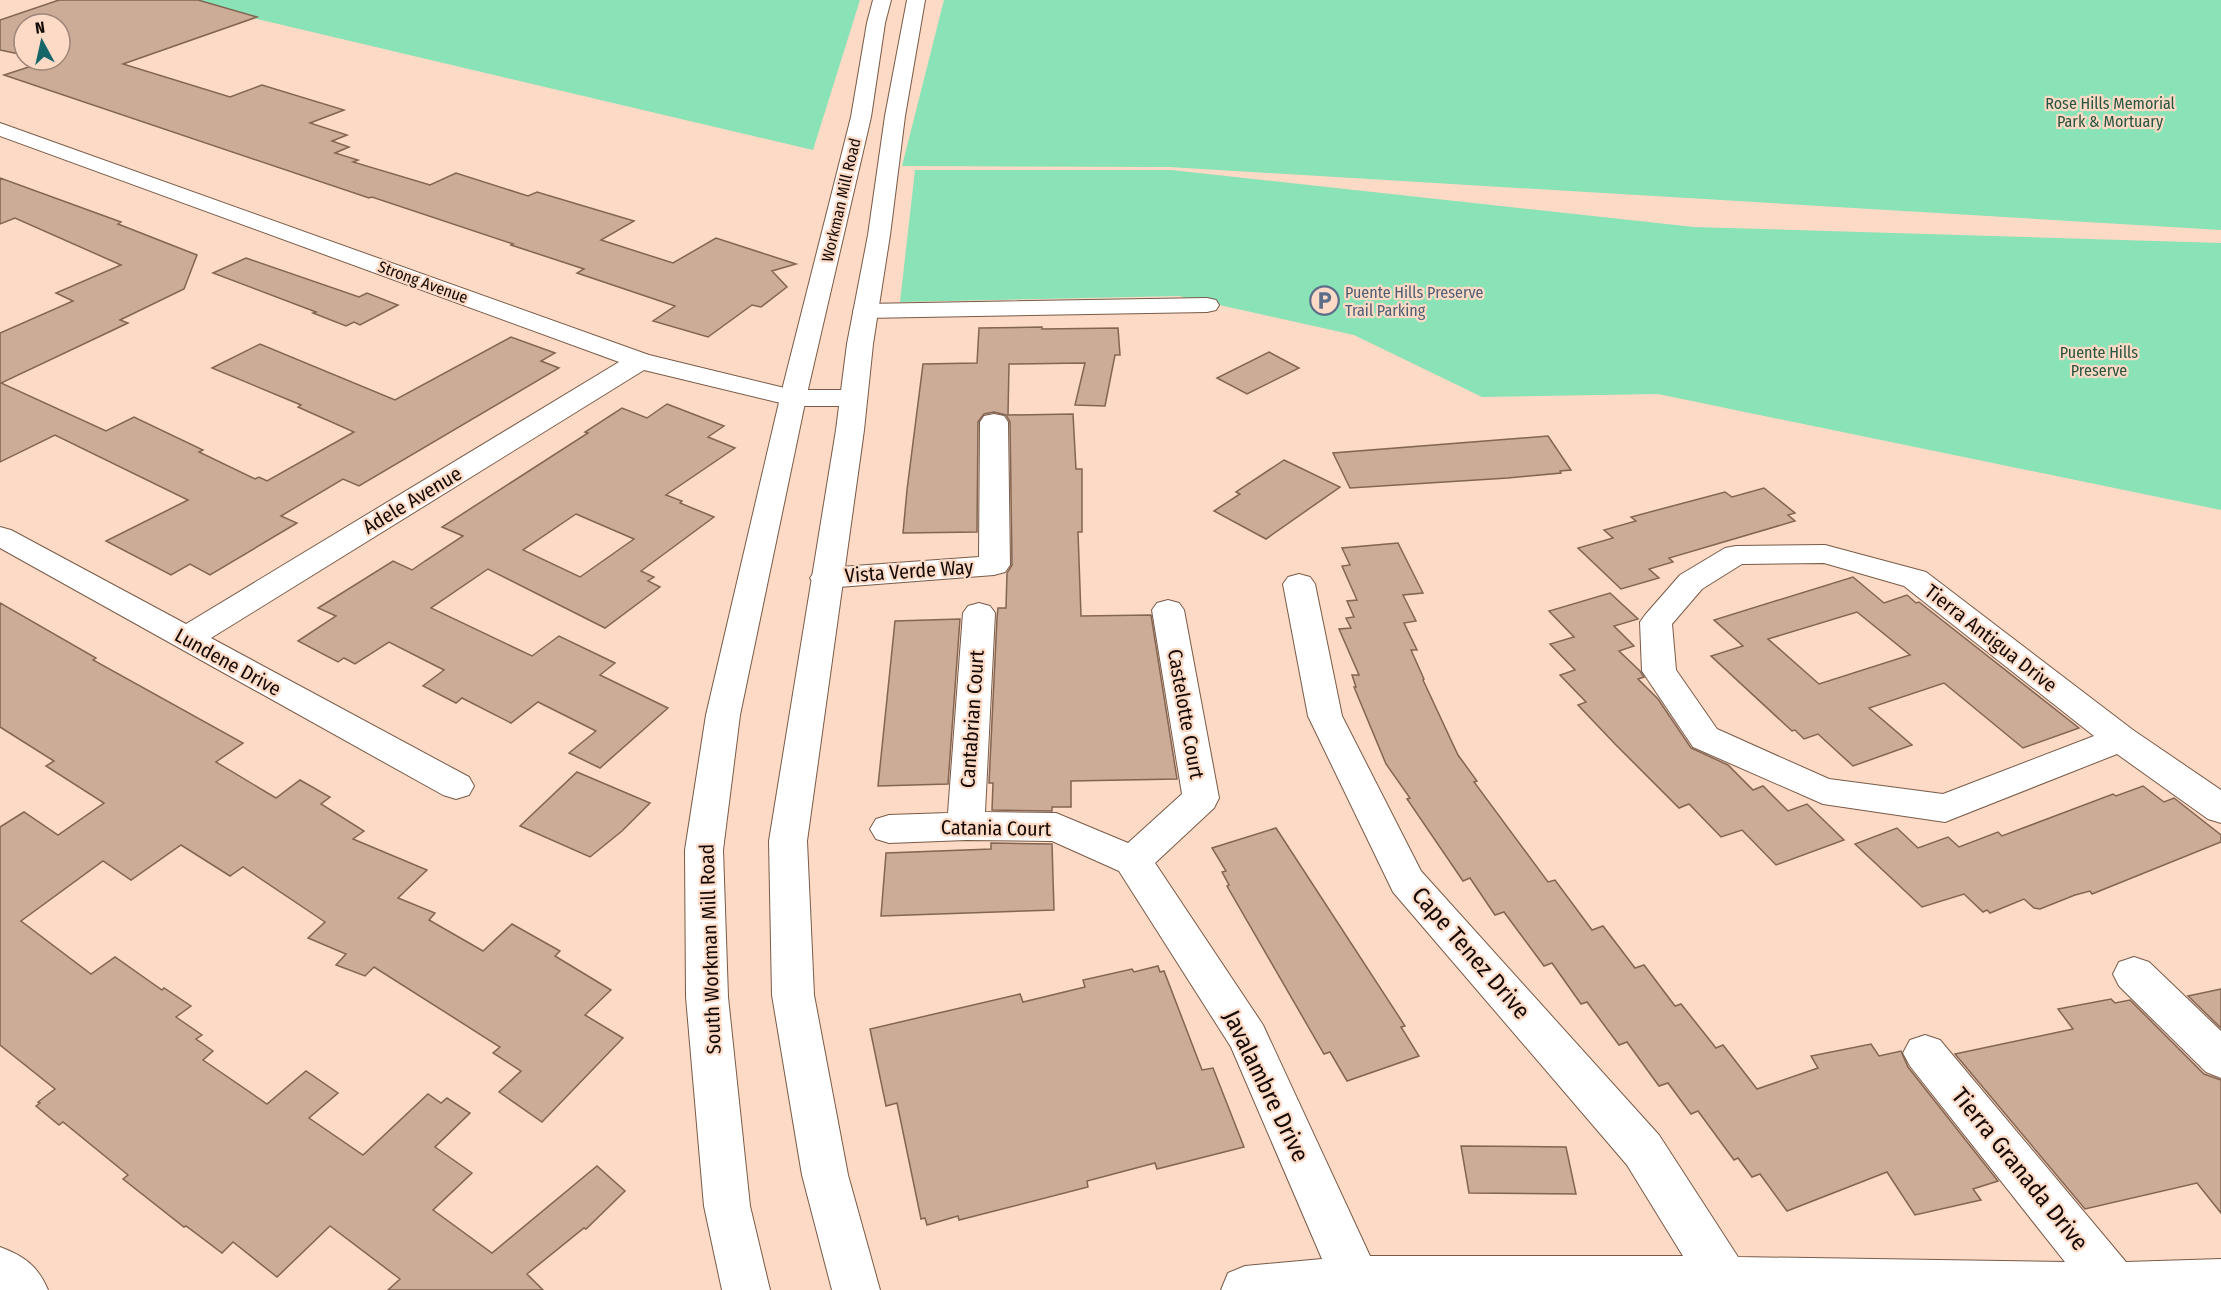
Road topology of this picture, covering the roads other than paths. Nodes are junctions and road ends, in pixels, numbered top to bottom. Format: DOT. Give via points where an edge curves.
graph roads {
  1 [pos="882,0"];
  2 [pos="916,0"];
  3 [pos="0,129"];
  4 [pos="1207,305"];
  5 [pos="866,311"];
  6 [pos="640,361"];
  7 [pos="793,398"];
  8 [pos="854,398"];
  9 [pos="994,422"];
  10 [pos="0,536"];
  11 [pos="826,578"];
  12 [pos="1299,584"];
  13 [pos="1168,610"];
  14 [pos="979,613"];
  15 [pos="185,639"];
  16 [pos="2121,739"];
  17 [pos="456,786"];
  18 [pos="2221,809"];
  19 [pos="966,826"];
  20 [pos="889,828"];
  21 [pos="1133,861"];
  22 [pos="2134,974"];
  23 [pos="1925,1053"];
  24 [pos="2221,1059"];
  25 [pos="0,1270"];
  26 [pos="1725,1280"];
  27 [pos="2221,1283"];
  28 [pos="1358,1285"];
  29 [pos="2115,1286"];
  30 [pos="1988,1288"];
  31 [pos="24,1290"];
  32 [pos="746,1290"];
  33 [pos="856,1290"];
  34 [pos="1245,1290"];
  1 -- 7 [label="street, Workman Mill Road" via="861,117"];
  2 -- 5 [label="street, Workman Mill Road"];
  3 -- 6 [label="street, Strong Avenue"];
  4 -- 5 [label="street"];
  5 -- 8 [label="street, Workman Mill Road"];
  6 -- 7 [label="street, Strong Avenue"];
  6 -- 15 [label="street, Adele Avenue"];
  7 -- 8 [label="street, Strong Avenue"];
  7 -- 32 [label="street, South Workman Mill Road" via="723,715 704,850 707,997 727,1206"];
  8 -- 11 [label="street"];
  9 -- 11 [label="street, Vista Verde Way" via="994,565"];
  10 -- 15 [label="street, Lundene Drive"];
  11 -- 33 [label="street" via="788,841 793,995 825,1175"];
  12 -- 26 [label="street, Cape Tenez Drive" via="1325,716 1407,881 1643,1150"];
  13 -- 21 [label="street, Castelotte Court" via="1201,798"];
  14 -- 19 [label="street, Cantabrian Court"];
  15 -- 17 [label="street, Lundene Drive"];
  16 -- 16 [label="street, Tierra Antigua Drive" via="1945,808 1823,791 1705,738 1659,671 1656,622 1691,582 1736,555 1825,554 1915,579"];
  16 -- 18 [label="street, Tierra Antigua Drive"];
  19 -- 20 [label="street, Catania Court"];
  19 -- 21 [label="street, Catania Court" via="1056,827"];
  21 -- 28 [label="street, Javalambre Drive" via="1248,1038"];
  22 -- 24 [label="street"];
  23 -- 29 [label="street, Tierra Granada Drive"];
  25 -- 31 [label="street"];
  26 -- 28 [label="street"];
  26 -- 30 [label="street"];
  27 -- 29 [label="street"];
  28 -- 34 [label="street"];
  29 -- 30 [label="street"];
}
